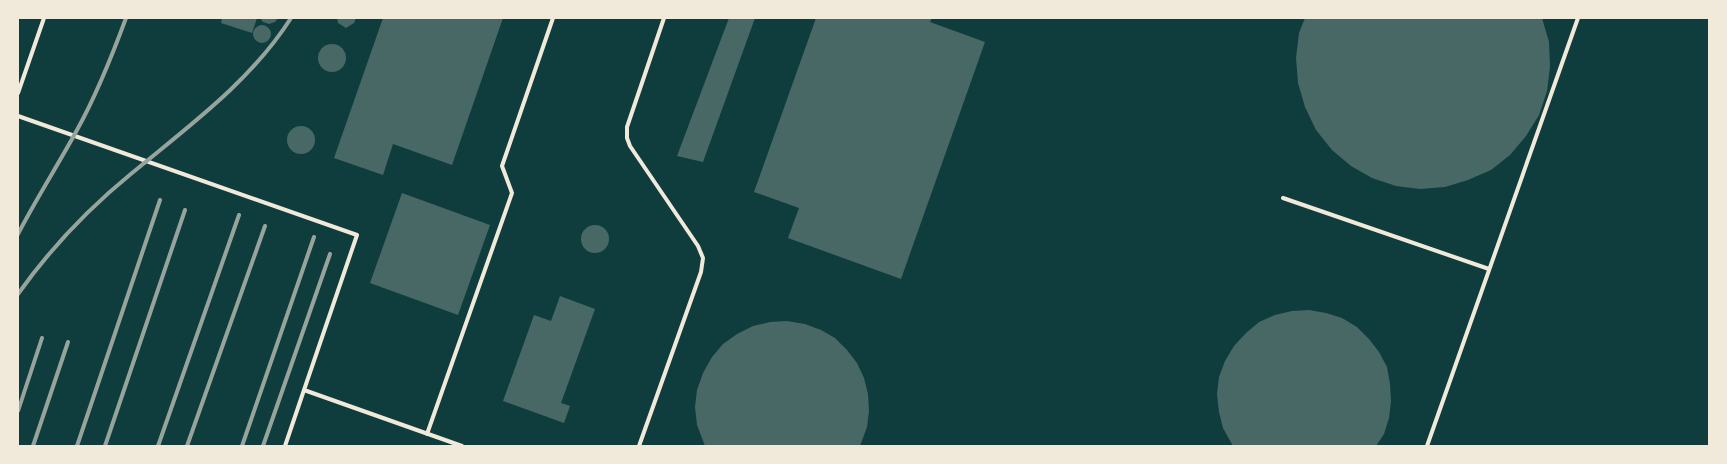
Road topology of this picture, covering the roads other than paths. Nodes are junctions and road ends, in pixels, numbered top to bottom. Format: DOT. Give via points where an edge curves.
graph roads {
  1 [pos="44,18"];
  2 [pos="553,18"];
  3 [pos="664,18"];
  4 [pos="1578,18"];
  5 [pos="18,93"];
  6 [pos="18,116"];
  7 [pos="1283,198"];
  8 [pos="1489,269"];
  9 [pos="304,390"];
  10 [pos="427,434"];
  11 [pos="285,446"];
  12 [pos="462,446"];
  13 [pos="639,446"];
  14 [pos="1427,446"];
  1 -- 5 [label="lane"];
  2 -- 10 [label="lane" via="502,166 512,193"];
  3 -- 13 [label="lane" via="627,127 627,138 703,258 701,272"];
  4 -- 8 [label="lane"];
  6 -- 9 [label="lane" via="357,235"];
  7 -- 8 [label="lane"];
  8 -- 14 [label="lane"];
  9 -- 10 [label="lane"];
  9 -- 11 [label="lane"];
  10 -- 12 [label="lane"];
}
